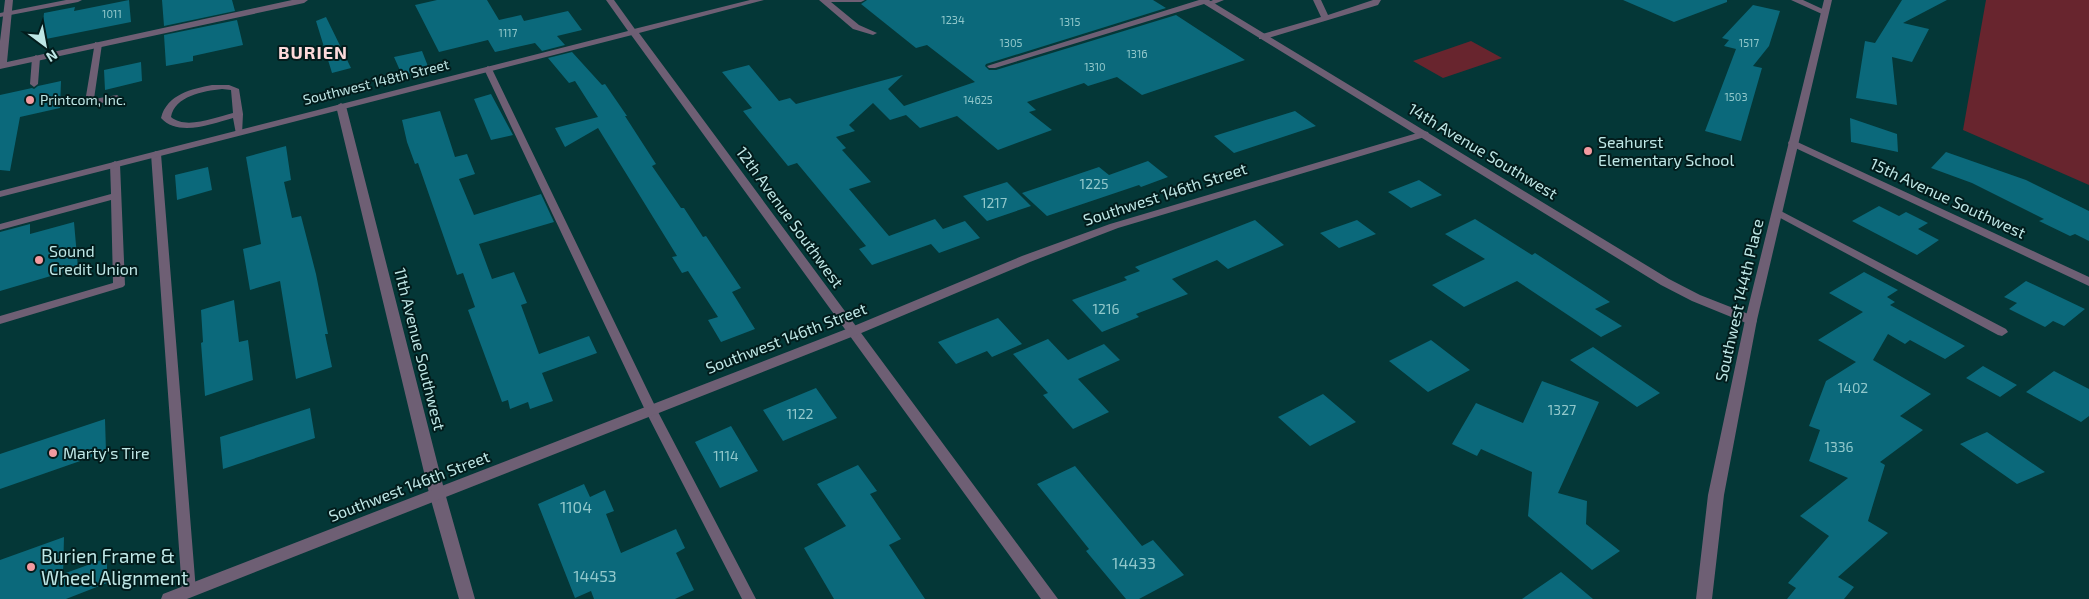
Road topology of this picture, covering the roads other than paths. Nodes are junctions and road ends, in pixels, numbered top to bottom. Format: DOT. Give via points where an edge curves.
graph roads {
  1 [pos="8,0"];
  2 [pos="78,0"];
  3 [pos="304,0"];
  4 [pos="610,0"];
  5 [pos="760,0"];
  6 [pos="823,0"];
  7 [pos="828,0"];
  8 [pos="861,0"];
  9 [pos="1220,0"];
  10 [pos="1316,0"];
  11 [pos="1377,0"];
  12 [pos="1795,0"];
  13 [pos="1828,0"];
  14 [pos="1206,2"];
  15 [pos="1824,12"];
  16 [pos="4,15"];
  17 [pos="1325,16"];
  18 [pos="633,32"];
  19 [pos="873,33"];
  20 [pos="1262,37"];
  21 [pos="98,44"];
  22 [pos="2,46"];
  23 [pos="36,58"];
  24 [pos="1,65"];
  25 [pos="992,66"];
  26 [pos="488,69"];
  27 [pos="34,84"];
  28 [pos="117,98"];
  29 [pos="342,106"];
  30 [pos="238,114"];
  31 [pos="239,132"];
  32 [pos="1424,134"];
  33 [pos="1793,143"];
  34 [pos="156,154"];
  35 [pos="115,164"];
  36 [pos="0,194"];
  37 [pos="116,196"];
  38 [pos="1777,212"];
  39 [pos="0,227"];
  40 [pos="2089,282"];
  41 [pos="0,320"];
  42 [pos="1751,320"];
  43 [pos="854,331"];
  44 [pos="2002,332"];
  45 [pos="651,410"];
  46 [pos="438,493"];
  47 [pos="189,591"];
  48 [pos="169,599"];
  49 [pos="466,599"];
  50 [pos="749,599"];
  51 [pos="1050,599"];
  52 [pos="1704,599"];
  1 -- 16 [label="street"];
  2 -- 16 [label="lane"];
  3 -- 21 [label="street"];
  4 -- 18 [label="street, 12th Avenue Southwest"];
  5 -- 18 [label="street, Southwest 148th Street"];
  6 -- 19 [label="lane" via="856,27"];
  7 -- 8 [label="lane"];
  9 -- 14 [label="lane"];
  10 -- 17 [label="lane"];
  11 -- 17 [label="lane"];
  12 -- 15 [label="street"];
  13 -- 15 [label="street"];
  14 -- 20 [label="street, 14th Avenue Southwest"];
  14 -- 25 [label="street"];
  15 -- 33 [label="street, Southwest 144th Place"];
  16 -- 22 [label="street"];
  17 -- 20 [label="lane"];
  18 -- 26 [label="street, Southwest 148th Street"];
  18 -- 43 [label="street, 12th Avenue Southwest"];
  20 -- 32 [label="street, 14th Avenue Southwest"];
  21 -- 23 [label="street"];
  21 -- 28 [label="lane" via="89,102"];
  22 -- 24 [label="street"];
  23 -- 24 [label="street"];
  23 -- 27 [label="lane"];
  26 -- 29 [label="street, Southwest 148th Street"];
  26 -- 45 [label="lane"];
  29 -- 31 [label="street, Southwest 148th Street"];
  29 -- 46 [label="street, 11th Avenue Southwest"];
  30 -- 30 [label="lane" via="235,89 224,86 182,97 173,103 166,118 178,126"];
  30 -- 31 [label="lane"];
  31 -- 34 [label="street, Southwest 148th Street"];
  32 -- 42 [label="street, 14th Avenue Southwest" via="1665,282"];
  32 -- 43 [label="street, Southwest 146th Street" via="1114,226"];
  33 -- 38 [label="street, Southwest 144th Place"];
  33 -- 40 [label="street, 15th Avenue Southwest"];
  34 -- 35 [label="street, Southwest 148th Street"];
  34 -- 47 [label="lane"];
  35 -- 36 [label="street, Southwest 148th Street"];
  35 -- 37 [label="lane"];
  37 -- 39 [label="lane"];
  37 -- 41 [label="lane" via="119,285"];
  38 -- 42 [label="street, Southwest 144th Place"];
  38 -- 44 [label="lane"];
  42 -- 52 [label="street, Southwest 144th Place" via="1716,495"];
  43 -- 45 [label="street, Southwest 146th Street"];
  43 -- 51 [label="street, 12th Avenue Southwest"];
  45 -- 46 [label="street, Southwest 146th Street"];
  45 -- 50 [label="lane"];
  46 -- 47 [label="street, Southwest 146th Street"];
  46 -- 49 [label="street, 11th Avenue Southwest"];
  47 -- 48 [label="street, Southwest 146th Street"];
}
